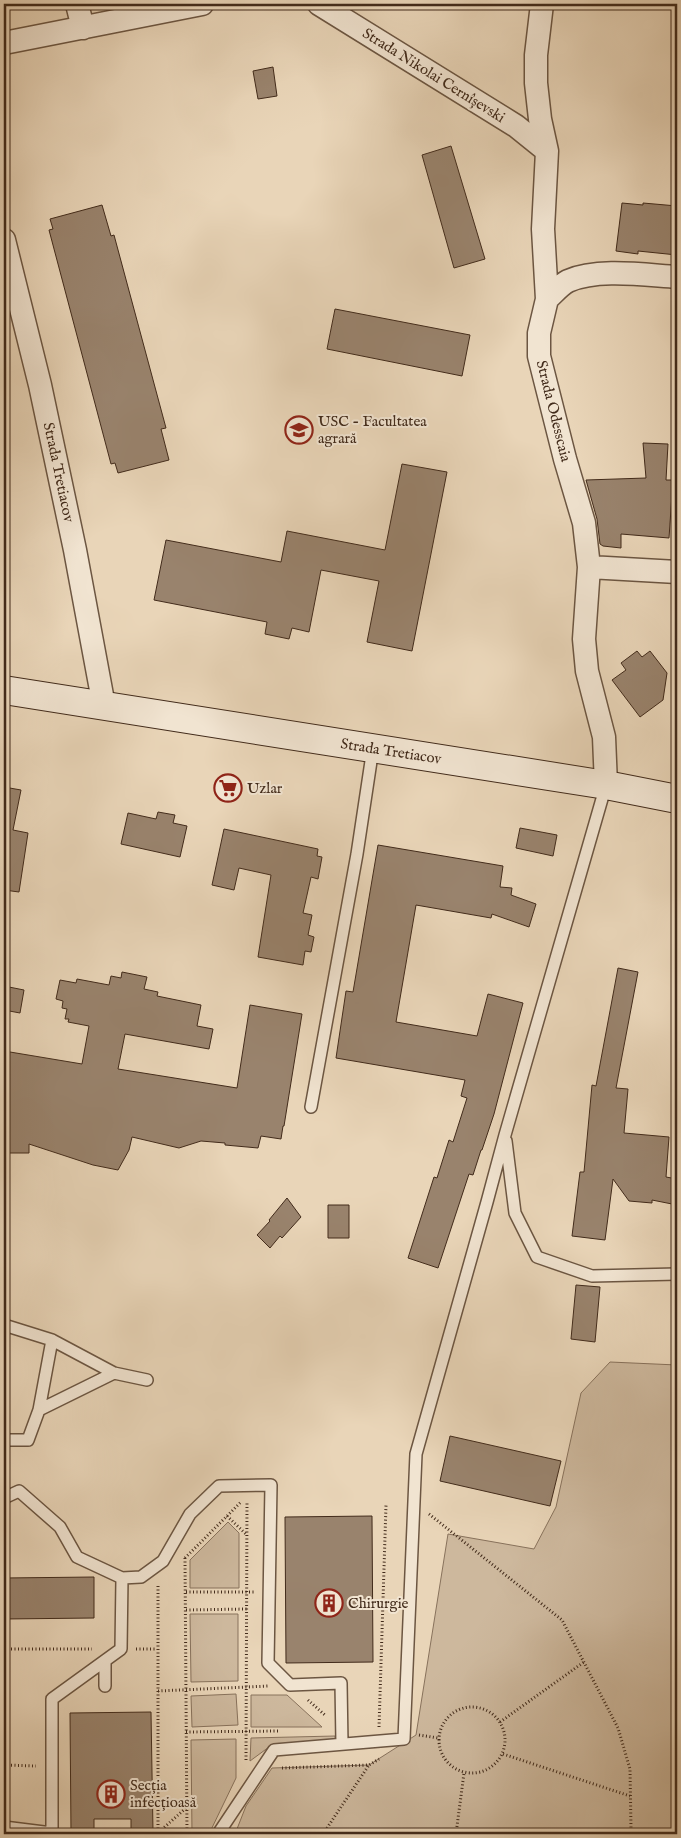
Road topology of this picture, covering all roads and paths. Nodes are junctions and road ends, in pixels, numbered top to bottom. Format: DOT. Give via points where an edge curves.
graph roads {
  1 [pos="77,4"];
  2 [pos="202,4"];
  3 [pos="319,4"];
  4 [pos="542,4"];
  5 [pos="83,28"];
  6 [pos="4,43"];
  7 [pos="547,151"];
  8 [pos="4,240"];
  9 [pos="677,277"];
  10 [pos="547,299"];
  11 [pos="589,567"];
  12 [pos="677,572"];
  13 [pos="4,690"];
  14 [pos="104,706"];
  15 [pos="373,748"];
  16 [pos="606,785"];
  17 [pos="677,799"];
  18 [pos="311,1107"];
  19 [pos="505,1135"];
  20 [pos="677,1274"];
  21 [pos="4,1325"];
  22 [pos="52,1340"];
  23 [pos="114,1373"];
  24 [pos="146,1380"];
  25 [pos="39,1410"];
  26 [pos="4,1440"];
  27 [pos="4,1498"];
  28 [pos="422,1508"];
  29 [pos="227,1516"];
  30 [pos="247,1535"];
  31 [pos="185,1558"];
  32 [pos="180,1564"];
  33 [pos="122,1578"];
  34 [pos="163,1581"];
  35 [pos="186,1592"];
  36 [pos="247,1592"];
  37 [pos="270,1592"];
  38 [pos="270,1608"];
  39 [pos="247,1609"];
  40 [pos="186,1610"];
  41 [pos="4,1649"];
  42 [pos="121,1649"];
  43 [pos="104,1661"];
  44 [pos="584,1662"];
  45 [pos="290,1685"];
  46 [pos="104,1686"];
  47 [pos="247,1687"];
  48 [pos="186,1690"];
  49 [pos="158,1691"];
  50 [pos="500,1722"];
  51 [pos="342,1730"];
  52 [pos="416,1735"];
  53 [pos="438,1738"];
  54 [pos="342,1744"];
  55 [pos="503,1754"];
  56 [pos="385,1755"];
  57 [pos="4,1765"];
  58 [pos="369,1765"];
  59 [pos="52,1766"];
  60 [pos="272,1768"];
  61 [pos="464,1773"];
  62 [pos="246,1792"];
  63 [pos="630,1796"];
  64 [pos="187,1808"];
  65 [pos="4,1827"];
  66 [pos="158,1833"];
  67 [pos="52,1834"];
  68 [pos="187,1834"];
  69 [pos="218,1834"];
  70 [pos="323,1834"];
  71 [pos="456,1834"];
  72 [pos="628,1834"];
  1 -- 5 [label="street"];
  2 -- 5 [label="street"];
  3 -- 7 [label="street, Strada Nikolai Cernîșevski" via="516,126"];
  4 -- 7 [label="street, Strada Odesscaia" via="536,83"];
  5 -- 6 [label="street"];
  7 -- 10 [label="street, Strada Odesscaia" via="543,229"];
  8 -- 14 [label="street, Strada Tretiacov" via="40,385"];
  9 -- 10 [label="street" via="589,275 566,282"];
  10 -- 11 [label="street, Strada Odesscaia" via="539,333 539,356 584,523"];
  11 -- 12 [label="street"];
  11 -- 16 [label="street, Strada Odesscaia" via="584,639 587,671 604,737"];
  13 -- 14 [label="street, Strada Tretiacov"];
  14 -- 15 [label="street, Strada Tretiacov"];
  15 -- 16 [label="street, Strada Tretiacov"];
  15 -- 18 [label="lane"];
  16 -- 17 [label="street, Strada Tretiacov"];
  16 -- 19 [label="lane"];
  19 -- 20 [label="lane" via="515,1213 537,1256 592,1276"];
  19 -- 54 [label="lane" via="416,1454 404,1739"];
  21 -- 22 [label="lane"];
  22 -- 23 [label="lane"];
  22 -- 25 [label="lane"];
  23 -- 24 [label="lane"];
  23 -- 25 [label="lane"];
  25 -- 26 [label="lane" via="28,1440"];
  27 -- 33 [label="lane" via="19,1491 60,1527 77,1557"];
  28 -- 44 [label="path" via="562,1620"];
  29 -- 30 [label="path"];
  29 -- 30 [label="path" via="247,1496"];
  29 -- 31 [label="path"];
  30 -- 36 [label="path"];
  31 -- 32 [label="path"];
  31 -- 35 [label="path"];
  33 -- 37 [label="lane" via="141,1577 163,1561 190,1514 218,1486 271,1485"];
  33 -- 42 [label="lane"];
  34 -- 49 [label="path" via="157,1587"];
  35 -- 36 [label="path"];
  35 -- 40 [label="path"];
  36 -- 37 [label="path"];
  36 -- 39 [label="path"];
  37 -- 38 [label="lane"];
  38 -- 39 [label="path"];
  38 -- 45 [label="lane" via="268,1663"];
  39 -- 40 [label="path"];
  39 -- 47 [label="path"];
  40 -- 48 [label="path"];
  41 -- 42 [label="path"];
  42 -- 43 [label="lane"];
  43 -- 46 [label="lane"];
  43 -- 59 [label="lane" via="52,1699"];
  44 -- 50 [label="path"];
  44 -- 63 [label="path" via="618,1728 630,1769"];
  45 -- 47 [label="path"];
  45 -- 51 [label="path"];
  45 -- 51 [label="lane" via="341,1683"];
  47 -- 48 [label="path"];
  47 -- 62 [label="path"];
  48 -- 49 [label="path"];
  48 -- 64 [label="path"];
  49 -- 66 [label="path"];
  50 -- 53 [label="path" via="485,1709 464,1707 446,1718"];
  50 -- 55 [label="path" via="506,1742"];
  51 -- 54 [label="lane"];
  52 -- 53 [label="path"];
  53 -- 61 [label="path" via="445,1760"];
  54 -- 62 [label="lane" via="274,1750"];
  55 -- 61 [label="path" via="487,1770"];
  55 -- 63 [label="path"];
  56 -- 58 [label="path"];
  57 -- 59 [label="path"];
  58 -- 60 [label="path"];
  58 -- 70 [label="path"];
  59 -- 67 [label="lane"];
  61 -- 71 [label="path"];
  62 -- 69 [label="lane"];
  63 -- 72 [label="path" via="631,1829"];
  64 -- 66 [label="path"];
  64 -- 68 [label="path"];
  65 -- 67 [label="lane"];
}
